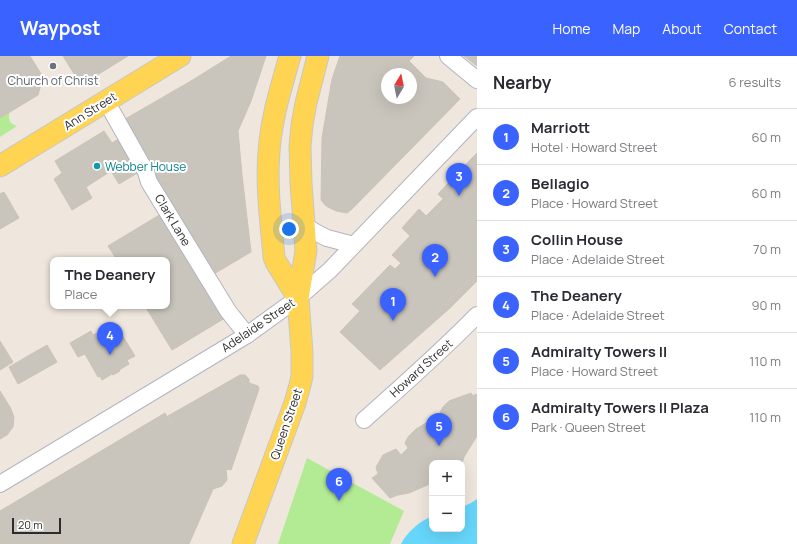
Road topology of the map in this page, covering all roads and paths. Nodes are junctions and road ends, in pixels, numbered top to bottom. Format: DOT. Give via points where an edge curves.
graph roads {
  1 [pos="180,56"];
  2 [pos="290,56"];
  3 [pos="318,56"];
  4 [pos="448,56"];
  5 [pos="477,80"];
  6 [pos="106,101"];
  7 [pos="477,118"];
  8 [pos="0,166"];
  9 [pos="303,225"];
  10 [pos="354,246"];
  11 [pos="298,298"];
  12 [pos="477,315"];
  13 [pos="247,335"];
  14 [pos="364,420"];
  15 [pos="0,484"];
  16 [pos="242,544"];
  1 -- 6 [label="main road, Ann Street"];
  2 -- 11 [label="main road, Queen Street" via="271,132 268,153 268,197 274,257"];
  3 -- 9 [label="main road, Queen Street" via="306,103 300,146"];
  4 -- 5 [label="street"];
  6 -- 8 [label="main road, Ann Street"];
  6 -- 13 [label="street, Clark Lane" via="146,172 149,182 228,311"];
  7 -- 10 [label="street, Adelaide Street"];
  9 -- 10 [label="street" via="327,238"];
  9 -- 11 [label="main road, Queen Street" via="305,257"];
  10 -- 11 [label="street, Adelaide Street"];
  11 -- 13 [label="street, Adelaide Street"];
  11 -- 16 [label="main road, Queen Street" via="302,369 300,385"];
  12 -- 14 [label="street, Howard Street"];
  13 -- 15 [label="street, Adelaide Street"];
}
